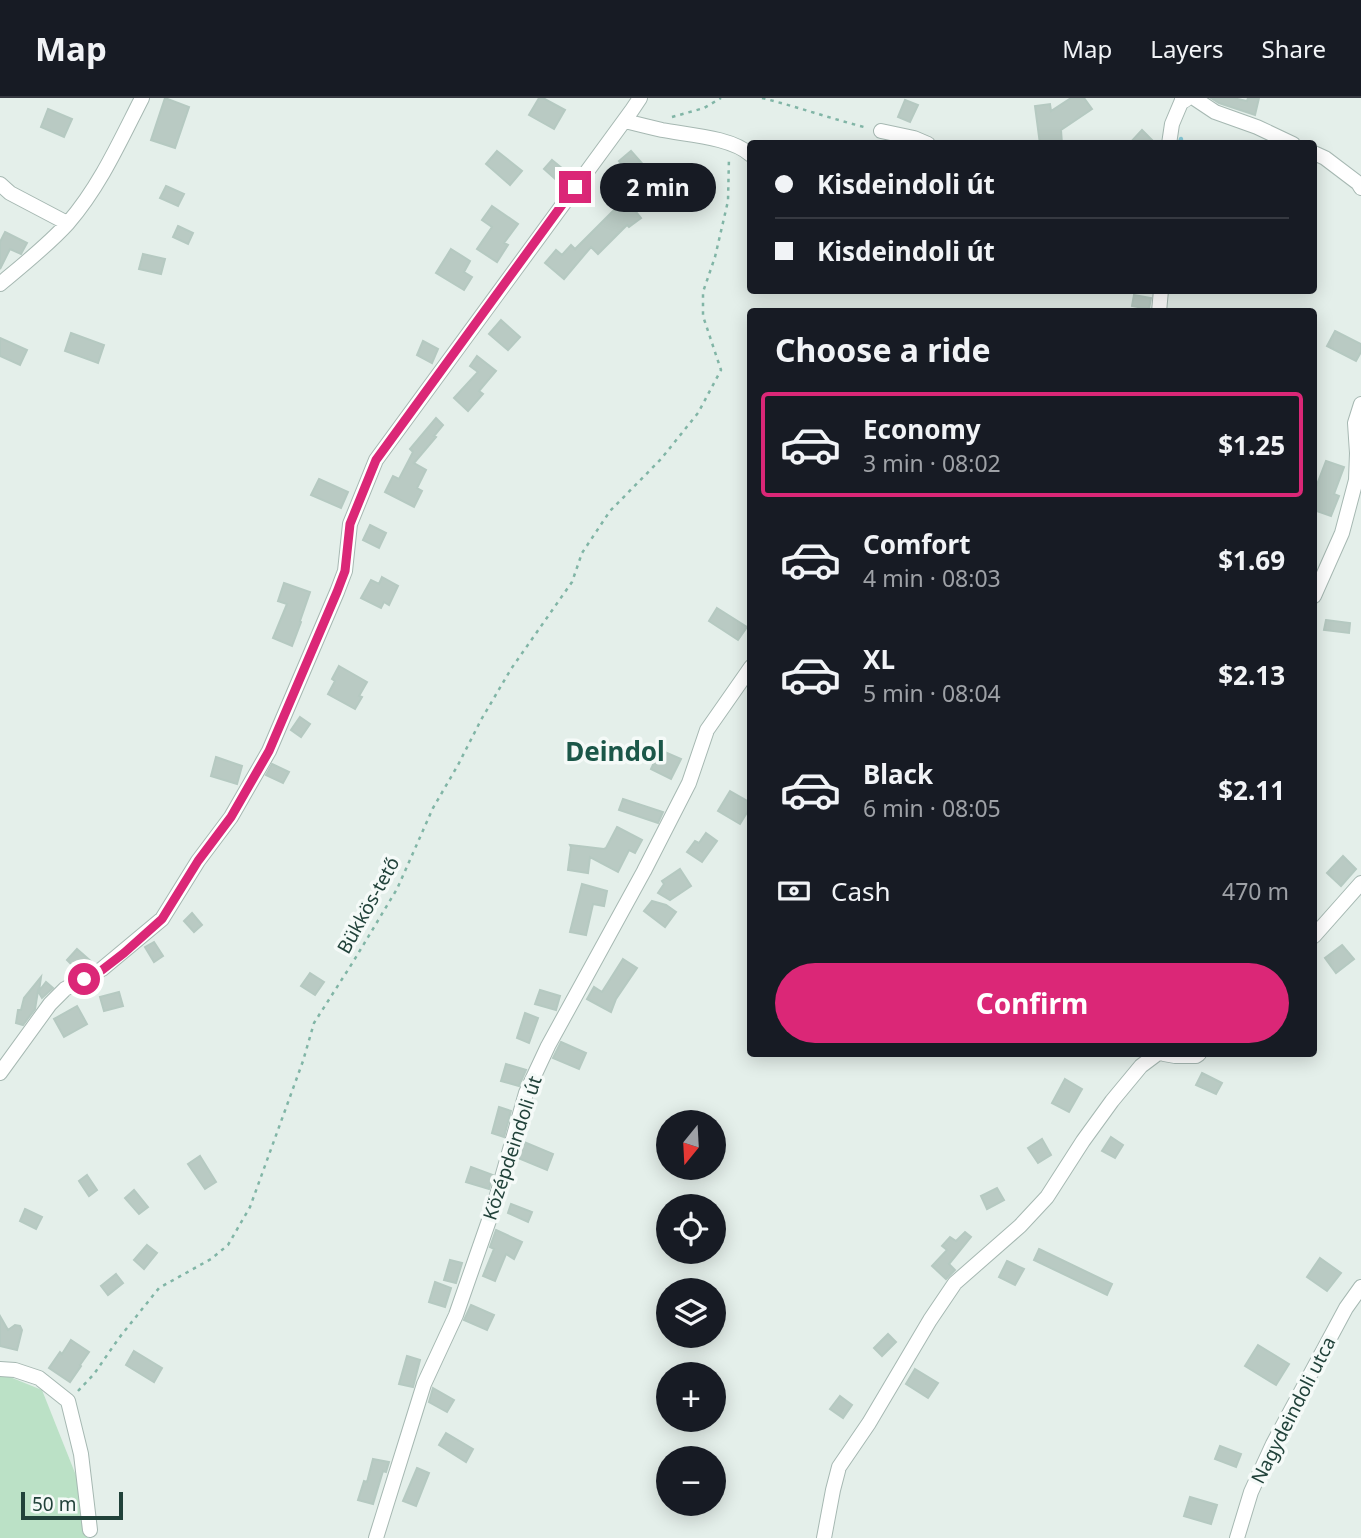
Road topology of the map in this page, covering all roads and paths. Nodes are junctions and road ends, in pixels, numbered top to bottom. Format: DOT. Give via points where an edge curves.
graph roads {
  1 [pos="142,98"];
  2 [pos="639,98"];
  3 [pos="721,98"];
  4 [pos="762,98"];
  5 [pos="1187,98"];
  6 [pos="662,116"];
  7 [pos="625,121"];
  8 [pos="881,131"];
  9 [pos="919,140"];
  10 [pos="1168,140"];
  11 [pos="1285,140"];
  12 [pos="729,144"];
  13 [pos="747,152"];
  14 [pos="1317,155"];
  15 [pos="0,184"];
  16 [pos="1361,188"];
  17 [pos="67,223"];
  18 [pos="0,285"];
  19 [pos="1361,404"];
  20 [pos="1317,589"];
  21 [pos="747,673"];
  22 [pos="1361,883"];
  23 [pos="1317,933"];
  24 [pos="1153,1057"];
  25 [pos="0,1073"];
  26 [pos="1361,1287"];
  27 [pos="0,1369"];
  28 [pos="68,1401"];
  29 [pos="90,1531"];
  30 [pos="376,1538"];
  31 [pos="824,1538"];
  32 [pos="1237,1538"];
  1 -- 17 [label="street" via="108,163"];
  2 -- 7 [label="street"];
  3 -- 6 [label="path" via="704,108"];
  4 -- 8 [label="path"];
  5 -- 10 [label="street"];
  5 -- 11 [label="street"];
  7 -- 12 [label="street"];
  7 -- 25 [label="street" via="376,460 350,524 345,571 337,592 269,751 231,817 162,919 102,970 65,989"];
  8 -- 9 [label="street"];
  12 -- 13 [label="street"];
  12 -- 28 [label="path, Bükkös-tető" via="728,201 703,292 704,316 721,370 698,413 610,511 582,553 572,582 487,710 433,808 397,889 314,1023 250,1207 228,1245 159,1288"];
  14 -- 16 [label="street"];
  15 -- 17 [label="street"];
  17 -- 18 [label="street"];
  19 -- 20 [label="street" via="1354,423 1356,480 1342,533"];
  21 -- 30 [label="street, Középdeindoli út" via="707,730 689,783 526,1093 494,1206 456,1315 424,1384"];
  22 -- 23 [label="street"];
  24 -- 31 [label="street" via="1112,1101 1047,1197 955,1283 839,1467"];
  26 -- 32 [label="street, Nagydeindoli utca" via="1273,1444"];
  27 -- 28 [label="street" via="39,1377"];
  28 -- 29 [label="street" via="81,1454"];
}
